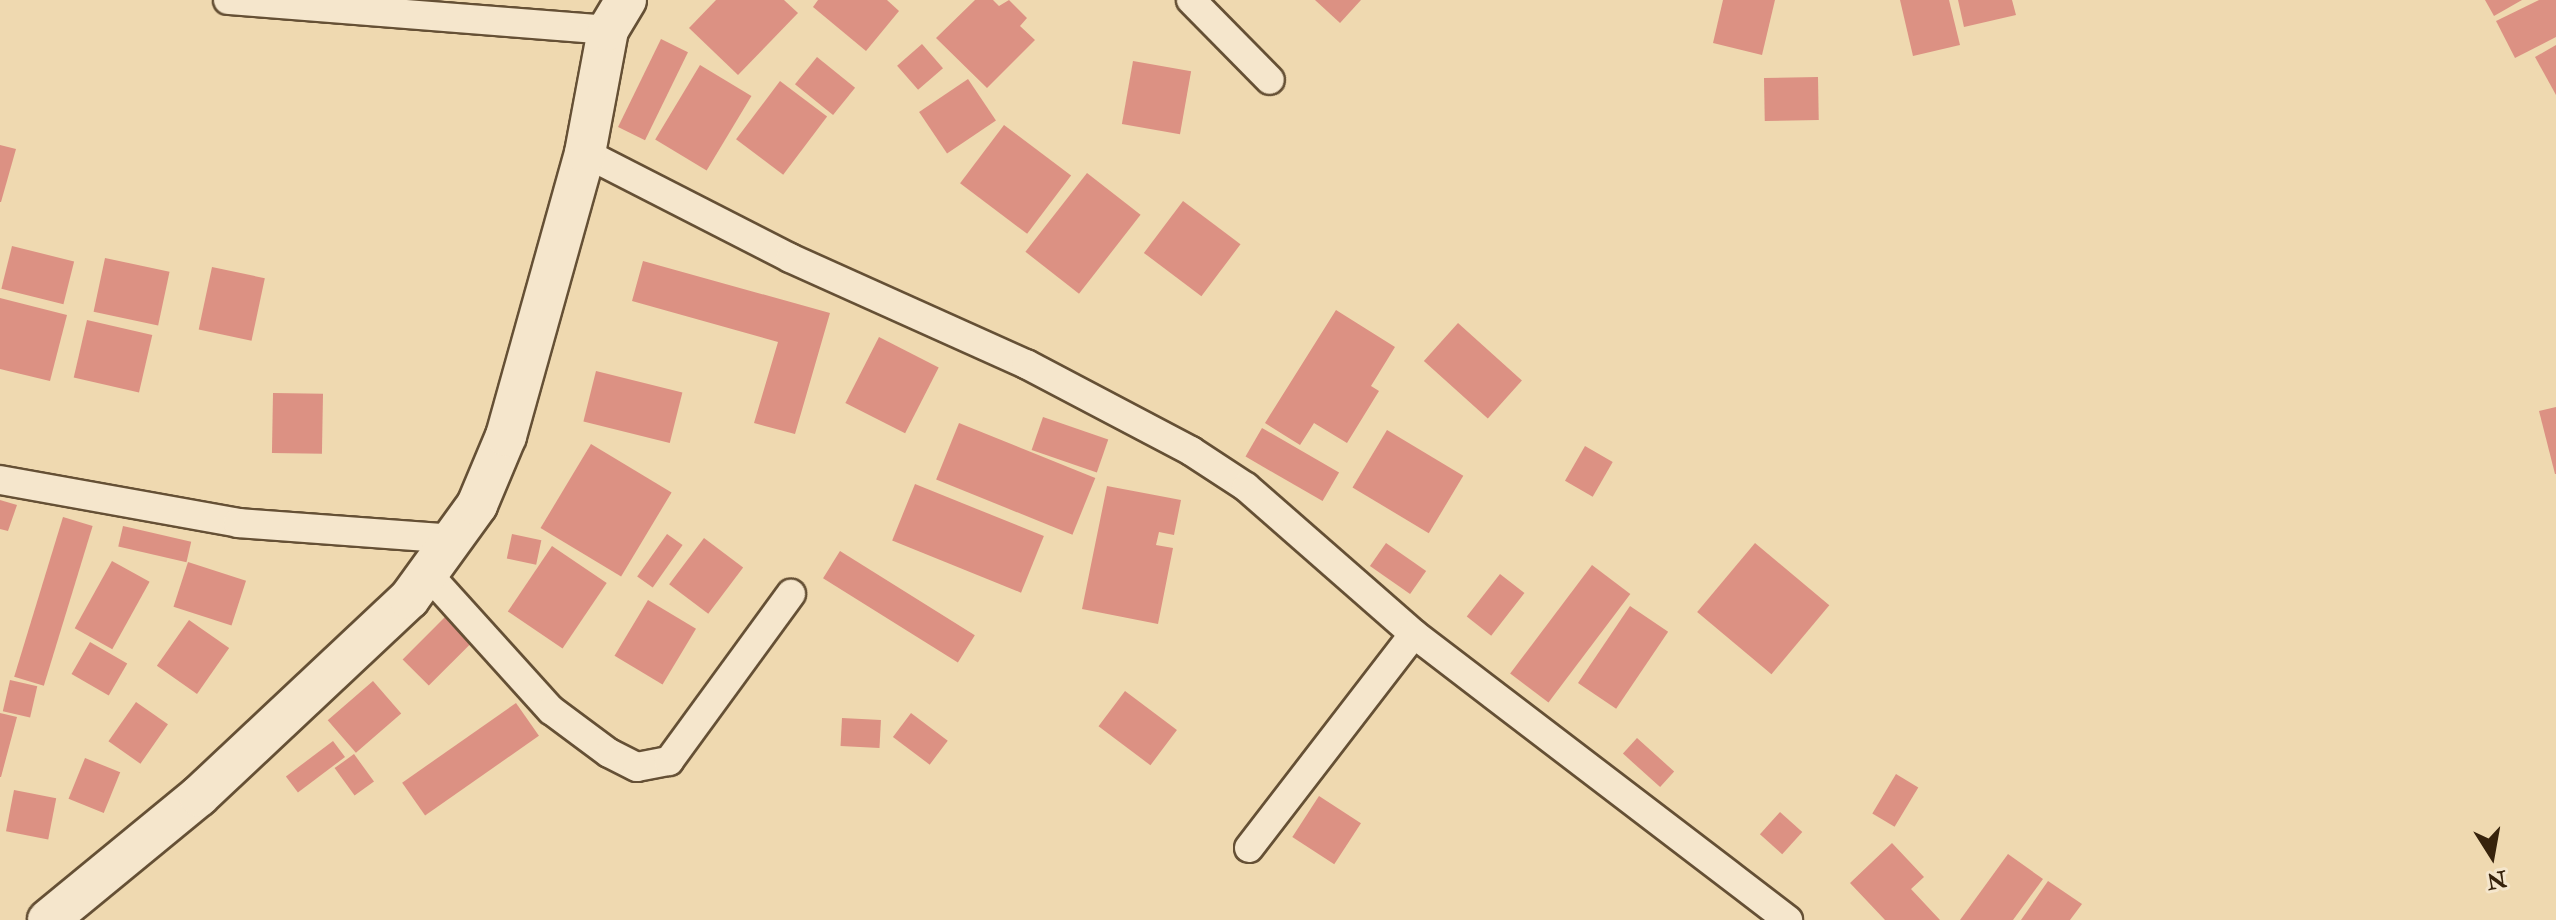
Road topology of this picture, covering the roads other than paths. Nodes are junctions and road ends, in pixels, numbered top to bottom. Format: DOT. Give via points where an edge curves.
graph roads {
  1 [pos="228,0"];
  2 [pos="1191,0"];
  3 [pos="617,15"];
  4 [pos="1270,80"];
  5 [pos="585,153"];
  6 [pos="0,480"];
  7 [pos="454,539"];
  8 [pos="427,573"];
  9 [pos="791,594"];
  10 [pos="1414,634"];
  11 [pos="1249,848"];
  12 [pos="48,920"];
  13 [pos="1788,920"];
  1 -- 3 [label="street"];
  2 -- 4 [label="street"];
  3 -- 5 [label="street"];
  5 -- 7 [label="street" via="506,436 477,505"];
  5 -- 10 [label="street" via="790,258 1026,364 1191,451 1246,487"];
  6 -- 7 [label="street" via="238,523"];
  7 -- 8 [label="street"];
  8 -- 9 [label="street" via="551,710 637,767 669,761"];
  8 -- 12 [label="street" via="398,609 199,796"];
  10 -- 11 [label="street"];
  10 -- 13 [label="street"];
}
